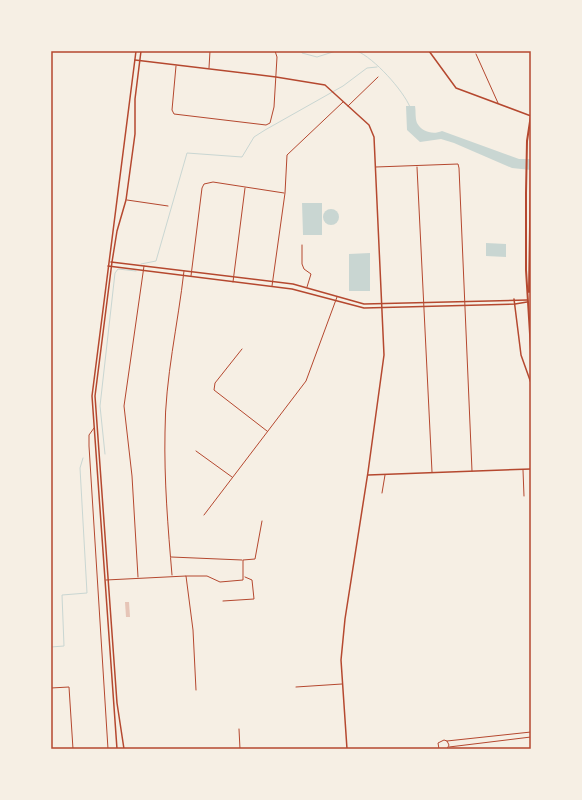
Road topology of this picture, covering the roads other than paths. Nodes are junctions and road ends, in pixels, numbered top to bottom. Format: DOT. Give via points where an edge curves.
graph roads {
  1 [pos="136,51"];
  2 [pos="141,51"];
  3 [pos="210,51"];
  4 [pos="275,51"];
  5 [pos="429,51"];
  6 [pos="476,54"];
  7 [pos="135,60"];
  8 [pos="139,61"];
  9 [pos="176,66"];
  10 [pos="209,69"];
  11 [pos="276,76"];
  12 [pos="378,76"];
  13 [pos="343,102"];
  14 [pos="498,104"];
  15 [pos="348,106"];
  16 [pos="531,116"];
  17 [pos="531,162"];
  18 [pos="375,167"];
  19 [pos="417,167"];
  20 [pos="245,187"];
  21 [pos="285,193"];
  22 [pos="126,200"];
  23 [pos="168,206"];
  24 [pos="302,245"];
  25 [pos="109,261"];
  26 [pos="112,262"];
  27 [pos="108,266"];
  28 [pos="112,266"];
  29 [pos="144,266"];
  30 [pos="143,270"];
  31 [pos="184,271"];
  32 [pos="192,272"];
  33 [pos="184,275"];
  34 [pos="191,276"];
  35 [pos="233,277"];
  36 [pos="233,282"];
  37 [pos="272,282"];
  38 [pos="272,286"];
  39 [pos="307,288"];
  40 [pos="337,296"];
  41 [pos="514,299"];
  42 [pos="336,301"];
  43 [pos="466,301"];
  44 [pos="529,301"];
  45 [pos="424,302"];
  46 [pos="381,303"];
  47 [pos="515,304"];
  48 [pos="466,305"];
  49 [pos="424,306"];
  50 [pos="381,308"];
  51 [pos="242,349"];
  52 [pos="531,350"];
  53 [pos="531,383"];
  54 [pos="94,427"];
  55 [pos="267,431"];
  56 [pos="196,451"];
  57 [pos="522,469"];
  58 [pos="531,469"];
  59 [pos="472,471"];
  60 [pos="432,472"];
  61 [pos="385,474"];
  62 [pos="368,475"];
  63 [pos="233,478"];
  64 [pos="382,493"];
  65 [pos="524,496"];
  66 [pos="204,516"];
  67 [pos="262,521"];
  68 [pos="170,557"];
  69 [pos="243,560"];
  70 [pos="172,575"];
  71 [pos="186,576"];
  72 [pos="138,577"];
  73 [pos="244,577"];
  74 [pos="105,580"];
  75 [pos="108,580"];
  76 [pos="223,602"];
  77 [pos="342,684"];
  78 [pos="296,687"];
  79 [pos="51,688"];
  80 [pos="196,690"];
  81 [pos="239,729"];
  82 [pos="531,732"];
  83 [pos="531,737"];
  84 [pos="447,741"];
  85 [pos="448,748"];
  86 [pos="73,749"];
  87 [pos="108,749"];
  88 [pos="117,749"];
  89 [pos="124,749"];
  90 [pos="240,749"];
  91 [pos="347,749"];
  92 [pos="439,749"];
  1 -- 7 [label="main road"];
  2 -- 8 [label="main road"];
  3 -- 10 [label="street"];
  4 -- 11 [label="street"];
  5 -- 14 [label="main road" via="456,88"];
  6 -- 14 [label="street"];
  7 -- 8 [label="main road"];
  7 -- 25 [label="main road"];
  8 -- 9 [label="main road"];
  8 -- 22 [label="main road"];
  9 -- 10 [label="main road"];
  9 -- 11 [label="street" via="172,110 174,114 266,125 270,123"];
  10 -- 11 [label="main road"];
  11 -- 13 [label="main road" via="325,85"];
  12 -- 15 [label="street"];
  13 -- 15 [label="main road"];
  13 -- 21 [label="street" via="287,155"];
  14 -- 16 [label="main road"];
  15 -- 18 [label="main road" via="368,125 374,137"];
  16 -- 44 [label="main road" via="526,158 526,270"];
  17 -- 44 [label="main road"];
  18 -- 19 [label="street"];
  18 -- 46 [label="main road"];
  19 -- 43 [label="street" via="458,164 460,168"];
  19 -- 45 [label="street"];
  20 -- 21 [label="street"];
  20 -- 32 [label="street" via="214,182 204,184"];
  20 -- 35 [label="street"];
  21 -- 37 [label="street"];
  22 -- 23 [label="street"];
  22 -- 26 [label="main road"];
  24 -- 39 [label="street" via="302,264 310,273"];
  25 -- 26 [label="main road"];
  25 -- 27 [label="main road"];
  26 -- 28 [label="main road"];
  26 -- 29 [label="main road"];
  27 -- 28 [label="main road"];
  27 -- 54 [label="main road" via="92,396"];
  28 -- 30 [label="main road"];
  28 -- 75 [label="main road" via="95,396"];
  29 -- 30 [label="street"];
  29 -- 31 [label="main road"];
  30 -- 33 [label="main road"];
  30 -- 72 [label="street" via="124,406 132,476"];
  31 -- 32 [label="main road"];
  31 -- 33 [label="street"];
  32 -- 34 [label="street"];
  32 -- 35 [label="main road"];
  33 -- 34 [label="main road"];
  33 -- 68 [label="street" via="172,352 165,431"];
  34 -- 36 [label="main road"];
  35 -- 36 [label="street"];
  35 -- 37 [label="main road"];
  36 -- 38 [label="main road"];
  37 -- 38 [label="street"];
  37 -- 39 [label="main road"];
  38 -- 42 [label="main road"];
  39 -- 40 [label="main road"];
  40 -- 42 [label="street"];
  40 -- 46 [label="main road" via="364,304"];
  41 -- 43 [label="main road"];
  41 -- 44 [label="main road"];
  41 -- 47 [label="main road"];
  42 -- 50 [label="main road" via="364,308"];
  42 -- 55 [label="street" via="306,381"];
  43 -- 45 [label="main road"];
  43 -- 48 [label="street"];
  44 -- 47 [label="main road"];
  44 -- 52 [label="main road"];
  45 -- 46 [label="main road"];
  45 -- 49 [label="street"];
  46 -- 50 [label="main road"];
  47 -- 48 [label="main road"];
  47 -- 53 [label="main road" via="521,355"];
  48 -- 49 [label="main road"];
  48 -- 59 [label="street"];
  49 -- 50 [label="main road"];
  49 -- 60 [label="street"];
  50 -- 62 [label="main road" via="384,355"];
  51 -- 55 [label="street" via="214,383 213,388"];
  54 -- 74 [label="main road"];
  54 -- 87 [label="street" via="89,435 89,446"];
  55 -- 63 [label="street"];
  56 -- 63 [label="street"];
  57 -- 58 [label="main road"];
  57 -- 59 [label="main road"];
  57 -- 65 [label="street"];
  59 -- 60 [label="main road"];
  60 -- 61 [label="main road"];
  61 -- 62 [label="main road"];
  61 -- 64 [label="street"];
  62 -- 77 [label="main road" via="345,619 341,660"];
  63 -- 66 [label="street"];
  67 -- 69 [label="street" via="255,559"];
  68 -- 69 [label="street"];
  68 -- 70 [label="street"];
  69 -- 73 [label="street"];
  70 -- 71 [label="street"];
  70 -- 72 [label="street"];
  71 -- 73 [label="street" via="207,576 220,582 241,581"];
  71 -- 80 [label="street" via="193,630"];
  72 -- 75 [label="street"];
  73 -- 76 [label="street" via="252,580 254,599"];
  74 -- 75 [label="street"];
  74 -- 88 [label="main road"];
  75 -- 89 [label="main road" via="116,703"];
  77 -- 78 [label="street"];
  77 -- 91 [label="main road"];
  79 -- 86 [label="street" via="69,687"];
  81 -- 90 [label="street"];
  82 -- 84 [label="street"];
  83 -- 85 [label="street"];
  84 -- 85 [label="street"];
  84 -- 92 [label="street" via="439,742"];
}
